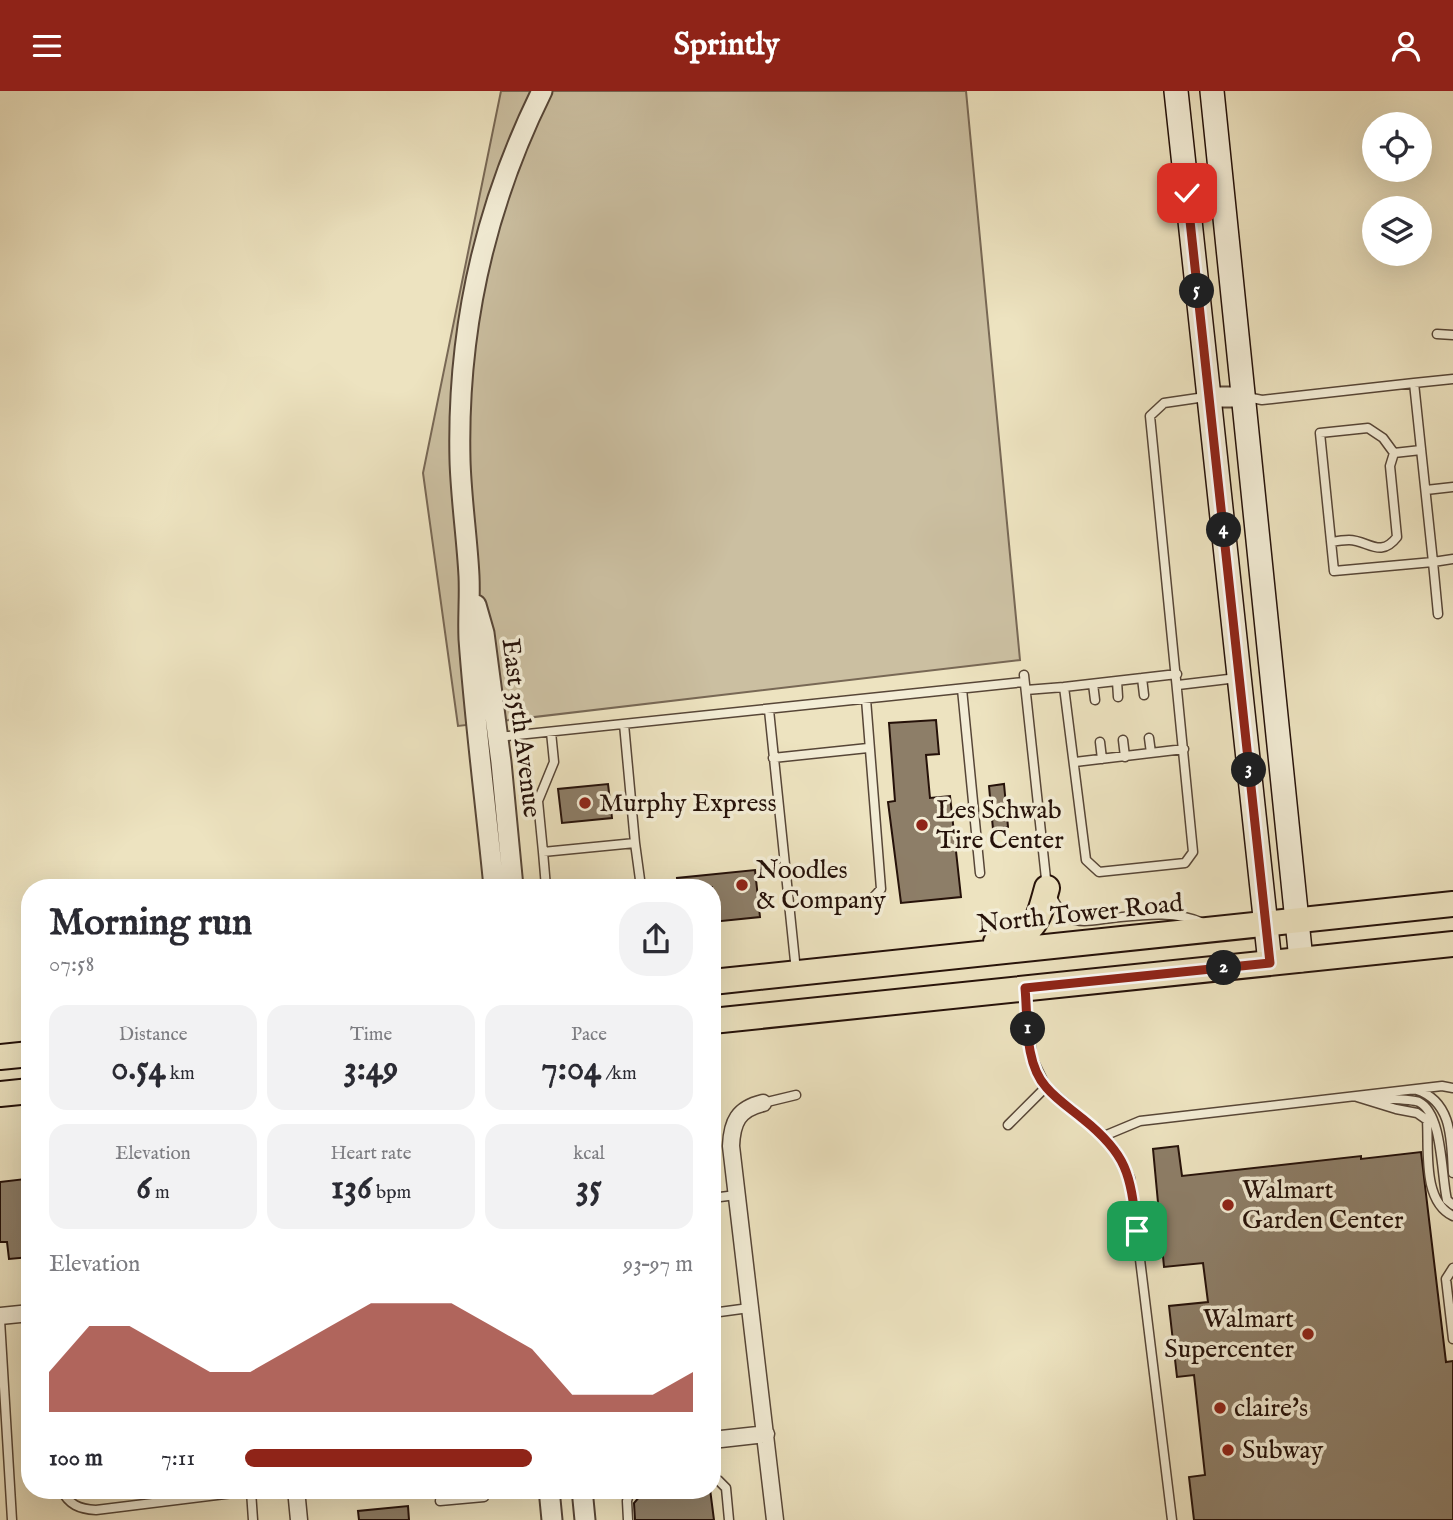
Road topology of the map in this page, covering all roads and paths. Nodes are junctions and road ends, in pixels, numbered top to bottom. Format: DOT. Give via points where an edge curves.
graph roads {
  1 [pos="542,91"];
  2 [pos="1176,91"];
  3 [pos="1212,91"];
  4 [pos="1437,334"];
  5 [pos="1453,335"];
  6 [pos="1453,379"];
  7 [pos="1414,383"];
  8 [pos="1208,397"];
  9 [pos="1244,397"];
  10 [pos="1420,450"];
  11 [pos="1394,453"];
  12 [pos="1453,487"];
  13 [pos="1426,490"];
  14 [pos="1332,542"];
  15 [pos="1453,559"];
  16 [pos="1433,562"];
  17 [pos="1438,614"];
  18 [pos="1177,674"];
  19 [pos="1142,678"];
  20 [pos="1240,678"];
  21 [pos="1117,681"];
  22 [pos="1025,682"];
  23 [pos="1093,684"];
  24 [pos="1178,685"];
  25 [pos="1064,687"];
  26 [pos="962,689"];
  27 [pos="1144,695"];
  28 [pos="1118,697"];
  29 [pos="866,699"];
  30 [pos="1095,700"];
  31 [pos="769,710"];
  32 [pos="624,724"];
  33 [pos="551,732"];
  34 [pos="488,738"];
  35 [pos="1149,738"];
  36 [pos="1123,740"];
  37 [pos="1100,742"];
  38 [pos="868,748"];
  39 [pos="1184,749"];
  40 [pos="1151,753"];
  41 [pos="1125,757"];
  42 [pos="773,758"];
  43 [pos="1102,759"];
  44 [pos="1075,762"];
  45 [pos="635,843"];
  46 [pos="542,852"];
  47 [pos="979,873"];
  48 [pos="494,879"];
  49 [pos="512,879"];
  50 [pos="545,879"];
  51 [pos="640,879"];
  52 [pos="1047,888"];
  53 [pos="842,902"];
  54 [pos="1453,904"];
  55 [pos="1296,920"];
  56 [pos="1265,923"];
  57 [pos="1218,929"];
  58 [pos="1453,944"];
  59 [pos="931,958"];
  60 [pos="1301,960"];
  61 [pos="1270,963"];
  62 [pos="796,974"];
  63 [pos="721,981"];
  64 [pos="1025,988"];
  65 [pos="721,1020"];
  66 [pos="21,1055"];
  67 [pos="0,1057"];
  68 [pos="1046,1087"];
  69 [pos="1453,1088"];
  70 [pos="1414,1089"];
  71 [pos="21,1092"];
  72 [pos="0,1094"];
  73 [pos="796,1095"];
  74 [pos="1354,1096"];
  75 [pos="762,1104"];
  76 [pos="1008,1125"];
  77 [pos="1104,1136"];
  78 [pos="1453,1173"];
  79 [pos="736,1195"];
  80 [pos="721,1197"];
  81 [pos="1453,1205"];
  82 [pos="1453,1216"];
  83 [pos="1453,1268"];
  84 [pos="749,1308"];
  85 [pos="721,1312"];
  86 [pos="21,1314"];
  87 [pos="0,1318"];
  88 [pos="1453,1339"];
  89 [pos="766,1434"];
  90 [pos="721,1439"];
  91 [pos="721,1482"];
  92 [pos="65,1499"];
  93 [pos="179,1499"];
  94 [pos="252,1499"];
  95 [pos="297,1499"];
  96 [pos="462,1499"];
  97 [pos="550,1499"];
  98 [pos="583,1499"];
  99 [pos="627,1499"];
  100 [pos="440,1501"];
  101 [pos="12,1520"];
  102 [pos="253,1520"];
  103 [pos="299,1520"];
  104 [pos="552,1520"];
  105 [pos="585,1520"];
  106 [pos="628,1520"];
  107 [pos="729,1520"];
  108 [pos="775,1520"];
  109 [pos="1172,1520"];
  1 -- 34 [label="street, East 35th Avenue" via="493,211 472,295 461,384 469,639"];
  2 -- 8 [label="main road"];
  3 -- 9 [label="main road"];
  4 -- 5 [label="lane"];
  6 -- 7 [label="lane"];
  7 -- 9 [label="lane" via="1262,400"];
  7 -- 10 [label="lane"];
  8 -- 9 [label="street"];
  8 -- 18 [label="lane" via="1164,403 1150,416"];
  8 -- 20 [label="main road"];
  9 -- 55 [label="main road"];
  10 -- 11 [label="lane"];
  10 -- 13 [label="lane"];
  11 -- 14 [label="lane" via="1390,466 1397,537 1392,543 1371,548 1352,540"];
  11 -- 14 [label="lane" via="1389,443 1368,428 1320,433"];
  12 -- 13 [label="lane"];
  13 -- 16 [label="lane"];
  14 -- 16 [label="lane" via="1334,571"];
  15 -- 16 [label="lane"];
  16 -- 17 [label="lane"];
  18 -- 19 [label="lane"];
  18 -- 24 [label="lane"];
  19 -- 21 [label="lane"];
  19 -- 27 [label="lane"];
  20 -- 24 [label="lane"];
  20 -- 56 [label="main road"];
  21 -- 23 [label="lane"];
  21 -- 28 [label="lane"];
  22 -- 25 [label="lane"];
  22 -- 26 [label="lane"];
  22 -- 52 [label="lane"];
  23 -- 25 [label="lane"];
  23 -- 30 [label="lane"];
  24 -- 39 [label="lane"];
  25 -- 44 [label="lane"];
  26 -- 29 [label="lane"];
  26 -- 47 [label="lane"];
  29 -- 31 [label="lane"];
  29 -- 38 [label="lane"];
  31 -- 32 [label="lane"];
  31 -- 42 [label="lane"];
  32 -- 33 [label="lane"];
  32 -- 45 [label="lane"];
  33 -- 34 [label="lane"];
  33 -- 46 [label="lane" via="554,762 538,801"];
  34 -- 48 [label="street, East 35th Avenue"];
  34 -- 49 [label="street, East 35th Avenue"];
  35 -- 40 [label="lane"];
  36 -- 41 [label="lane"];
  37 -- 43 [label="lane"];
  38 -- 42 [label="lane"];
  38 -- 53 [label="lane" via="881,889 872,899"];
  39 -- 40 [label="lane"];
  39 -- 44 [label="lane" via="1193,852 1185,863 1099,872 1086,860"];
  40 -- 41 [label="lane"];
  41 -- 43 [label="lane"];
  42 -- 62 [label="lane"];
  43 -- 44 [label="lane"];
  45 -- 46 [label="lane"];
  45 -- 51 [label="lane"];
  46 -- 50 [label="lane"];
  52 -- 57 [label="lane" via="1070,919 1187,916"];
  52 -- 59 [label="main road" via="1038,920 1028,931"];
  54 -- 55 [label="main road, North Tower Road"];
  55 -- 56 [label="main road, North Tower Road"];
  55 -- 60 [label="main road"];
  56 -- 57 [label="main road, North Tower Road"];
  56 -- 61 [label="main road"];
  57 -- 59 [label="main road, North Tower Road"];
  58 -- 60 [label="main road"];
  59 -- 62 [label="main road, North Tower Road"];
  60 -- 61 [label="main road"];
  61 -- 64 [label="main road"];
  62 -- 63 [label="main road, North Tower Road"];
  64 -- 65 [label="main road"];
  64 -- 68 [label="lane" via="1032,1058"];
  66 -- 67 [label="main road"];
  68 -- 76 [label="lane"];
  68 -- 77 [label="lane"];
  69 -- 70 [label="lane"];
  70 -- 74 [label="lane"];
  70 -- 78 [label="lane" via="1437,1100 1444,1114 1451,1134"];
  71 -- 72 [label="main road"];
  73 -- 75 [label="lane"];
  74 -- 77 [label="lane" via="1140,1121"];
  74 -- 81 [label="lane" via="1419,1102 1432,1115 1447,1200"];
  74 -- 82 [label="lane" via="1417,1112 1427,1120 1437,1204"];
  75 -- 79 [label="street" via="741,1112 731,1135"];
  77 -- 109 [label="lane" via="1130,1178"];
  79 -- 80 [label="lane"];
  79 -- 84 [label="street"];
  83 -- 88 [label="lane" via="1446,1279"];
  84 -- 85 [label="lane"];
  84 -- 89 [label="street"];
  86 -- 87 [label="street"];
  87 -- 101 [label="lane"];
  89 -- 90 [label="street"];
  89 -- 108 [label="street"];
  91 -- 107 [label="lane" via="726,1488"];
  92 -- 93 [label="lane" via="79,1509"];
  94 -- 102 [label="lane"];
  95 -- 103 [label="street"];
  96 -- 100 [label="lane"];
  97 -- 104 [label="street"];
  98 -- 105 [label="street"];
  99 -- 106 [label="lane"];
}
